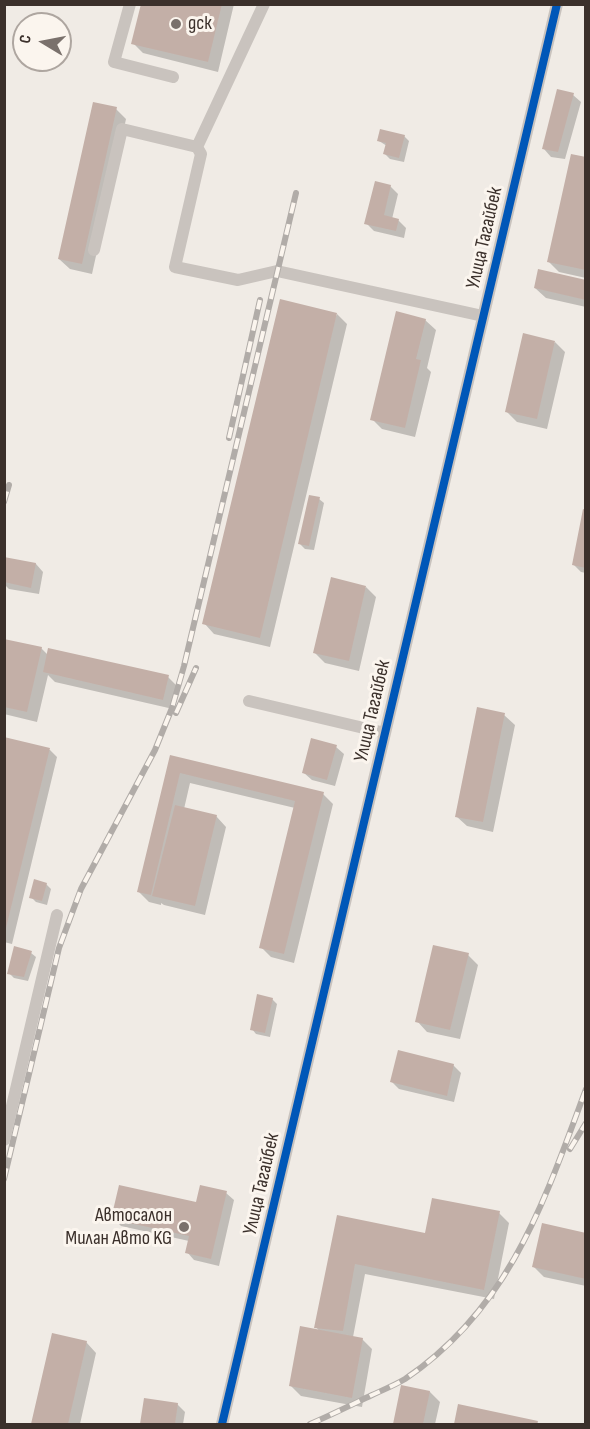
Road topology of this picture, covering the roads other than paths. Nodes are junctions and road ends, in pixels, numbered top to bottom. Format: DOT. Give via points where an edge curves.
graph roads {
  1 [pos="130,4"];
  2 [pos="264,4"];
  3 [pos="557,4"];
  4 [pos="173,77"];
  5 [pos="197,147"];
  6 [pos="94,250"];
  7 [pos="483,316"];
  8 [pos="249,700"];
  9 [pos="385,733"];
  10 [pos="57,915"];
  11 [pos="4,1140"];
  12 [pos="222,1425"];
  1 -- 4 [label="street" via="114,62"];
  2 -- 5 [label="street"];
  3 -- 7 [label="street, Улица Тагайбек"];
  5 -- 6 [label="street" via="122,129"];
  5 -- 7 [label="street" via="201,154 175,267 238,280 277,272"];
  7 -- 9 [label="street, Улица Тагайбек"];
  8 -- 9 [label="street"];
  9 -- 12 [label="street, Улица Тагайбек"];
  10 -- 11 [label="street"];
}
